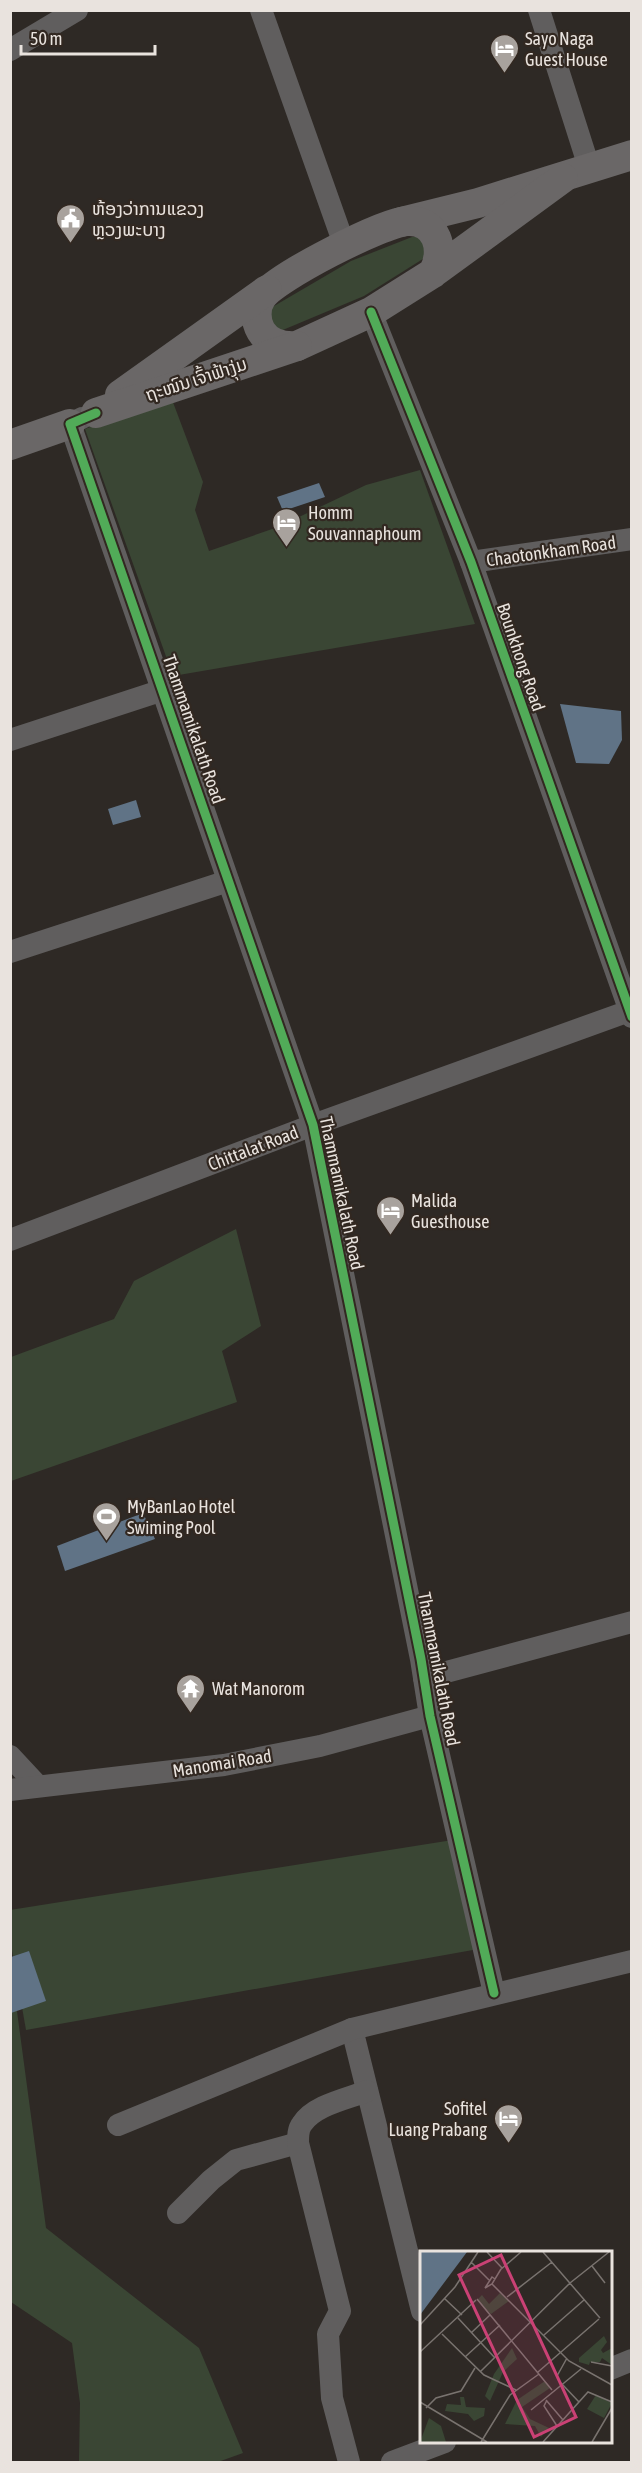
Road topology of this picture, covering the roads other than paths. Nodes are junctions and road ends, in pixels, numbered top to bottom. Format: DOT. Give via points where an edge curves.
graph roads {
  1 [pos="77,10"];
  2 [pos="261,10"];
  3 [pos="538,10"];
  4 [pos="10,50"];
  5 [pos="632,155"];
  6 [pos="576,172"];
  7 [pos="399,222"];
  8 [pos="344,244"];
  9 [pos="433,273"];
  10 [pos="267,290"];
  11 [pos="370,312"];
  12 [pos="297,346"];
  13 [pos="83,418"];
  14 [pos="10,445"];
  15 [pos="632,539"];
  16 [pos="471,562"];
  17 [pos="164,690"];
  18 [pos="10,740"];
  19 [pos="228,881"];
  20 [pos="10,952"];
  21 [pos="631,1013"];
  22 [pos="313,1125"];
  23 [pos="10,1240"];
  24 [pos="632,1622"];
  25 [pos="424,1678"];
  26 [pos="430,1716"];
  27 [pos="10,1756"];
  28 [pos="37,1785"];
  29 [pos="10,1790"];
  30 [pos="632,1961"];
  31 [pos="494,1993"];
  32 [pos="352,2030"];
  33 [pos="367,2091"];
  34 [pos="118,2125"];
  35 [pos="297,2143"];
  36 [pos="178,2213"];
  37 [pos="420,2303"];
  38 [pos="632,2360"];
  39 [pos="612,2368"];
  40 [pos="442,2443"];
  41 [pos="349,2463"];
  42 [pos="392,2463"];
  1 -- 4 [label="street"];
  2 -- 8 [label="street"];
  3 -- 6 [label="street"];
  5 -- 6 [label="main road, ຖະໜົນ ເຈົ້າຟ້າງຸ່ມ"];
  6 -- 7 [label="main road, ຖະໜົນ ເຈົ້າຟ້າງຸ່ມ" via="478,203"];
  6 -- 9 [label="main road, ຖະໜົນ ເຈົ້າຟ້າງຸ່ມ"];
  7 -- 8 [label="main road, ຖະໜົນ ເຈົ້າຟ້າງຸ່ມ"];
  7 -- 9 [label="main road" via="419,222 435,235 440,254"];
  8 -- 10 [label="main road, ຖະໜົນ ເຈົ້າຟ້າງຸ່ມ"];
  9 -- 11 [label="main road, ຖະໜົນ ເຈົ້າຟ້າງຸ່ມ"];
  10 -- 12 [label="main road" via="256,310 261,331 277,345"];
  10 -- 13 [label="main road, ຖະໜົນ ເຈົ້າຟ້າງຸ່ມ"];
  11 -- 12 [label="main road, ຖະໜົນ ເຈົ້າຟ້າງຸ່ມ"];
  11 -- 16 [label="street, Bounkhong Road"];
  12 -- 13 [label="main road, ຖະໜົນ ເຈົ້າຟ້າງຸ່ມ"];
  13 -- 14 [label="main road"];
  13 -- 17 [label="street, Thammamikalath Road"];
  15 -- 16 [label="street, Chaotonkham Road"];
  16 -- 21 [label="street, Bounkhong Road"];
  17 -- 18 [label="street"];
  17 -- 19 [label="street, Thammamikalath Road"];
  19 -- 20 [label="street"];
  19 -- 22 [label="street, Thammamikalath Road"];
  21 -- 22 [label="street, Chittalat Road"];
  22 -- 23 [label="street, Chittalat Road"];
  22 -- 25 [label="street, Thammamikalath Road"];
  24 -- 25 [label="street"];
  25 -- 26 [label="street, Thammamikalath Road"];
  26 -- 28 [label="street, Manomai Road" via="320,1746 224,1765"];
  26 -- 31 [label="street, Thammamikalath Road"];
  27 -- 28 [label="street"];
  28 -- 29 [label="street, Manomai Road"];
  30 -- 31 [label="street"];
  31 -- 32 [label="street"];
  32 -- 33 [label="street"];
  32 -- 34 [label="street"];
  33 -- 35 [label="street" via="308,2116 300,2126"];
  33 -- 37 [label="street"];
  35 -- 36 [label="street" via="236,2160"];
  35 -- 41 [label="street" via="340,2311 328,2334 332,2398"];
  38 -- 39 [label="street"];
  40 -- 42 [label="street"];
}
